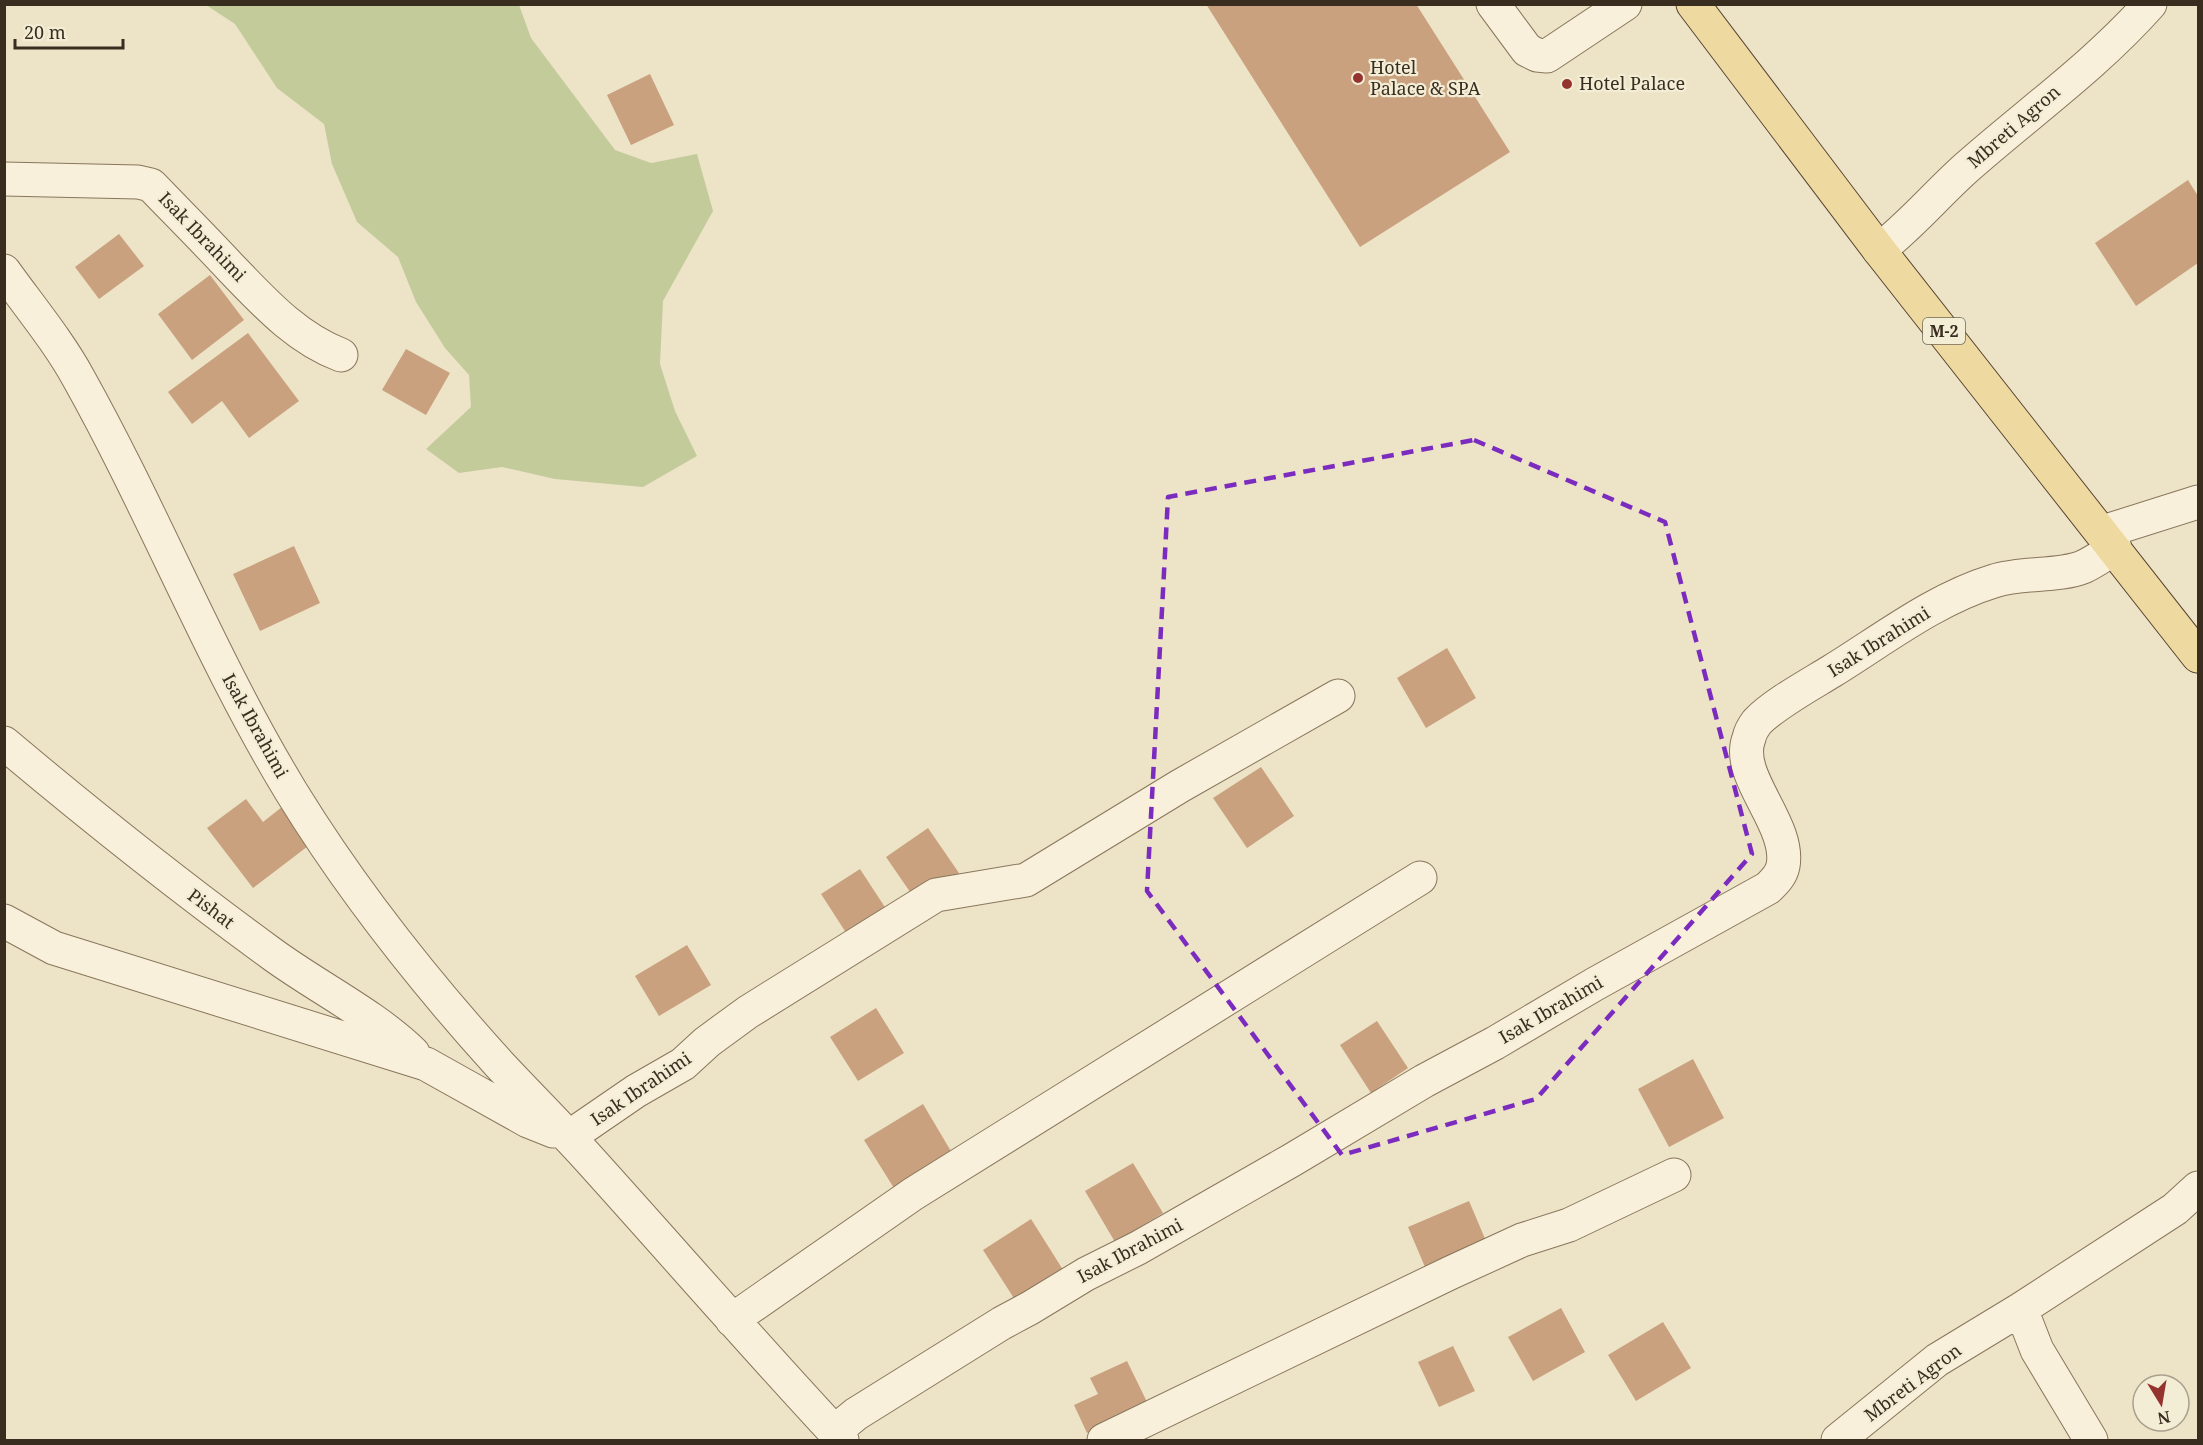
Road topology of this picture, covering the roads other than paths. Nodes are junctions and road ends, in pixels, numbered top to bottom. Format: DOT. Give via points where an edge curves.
graph roads {
  1 [pos="1493,4"];
  2 [pos="1625,4"];
  3 [pos="1693,4"];
  4 [pos="2150,4"];
  5 [pos="4,179"];
  6 [pos="1880,250"];
  7 [pos="4,272"];
  8 [pos="341,355"];
  9 [pos="2199,502"];
  10 [pos="2109,540"];
  11 [pos="2199,656"];
  12 [pos="1338,696"];
  13 [pos="4,743"];
  14 [pos="1420,878"];
  15 [pos="4,921"];
  16 [pos="426,1064"];
  17 [pos="569,1137"];
  18 [pos="1674,1175"];
  19 [pos="2199,1188"];
  20 [pos="2021,1309"];
  21 [pos="732,1320"];
  22 [pos="838,1436"];
  23 [pos="1104,1440"];
  24 [pos="1838,1440"];
  25 [pos="2091,1440"];
  1 -- 2 [label="street" via="1527,50 1547,56"];
  3 -- 6 [label="main road, M-2"];
  4 -- 6 [label="street, Mbreti Agron" via="2125,32 1964,170"];
  5 -- 8 [label="street, Isak Ibrahimi" via="152,185 284,320 302,336"];
  6 -- 10 [label="main road, M-2"];
  7 -- 17 [label="street, Isak Ibrahimi" via="77,375 145,504 240,702 334,857 432,986"];
  9 -- 10 [label="street"];
  10 -- 11 [label="main road, M-2"];
  10 -- 22 [label="street, Isak Ibrahimi" via="2084,566 1994,581 1945,601 1791,696 1756,723 1746,754 1751,776 1769,808 1783,848 1783,866 1768,888 1002,1323 856,1414"];
  12 -- 17 [label="street, Isak Ibrahimi" via="1026,880 936,896 748,1012 682,1064"];
  13 -- 16 [label="street, Pishat" via="218,915 299,974 398,1038"];
  14 -- 21 [label="street" via="913,1194"];
  15 -- 16 [label="street, Pishat" via="54,948"];
  16 -- 17 [label="street, Pishat" via="528,1121"];
  17 -- 21 [label="street, Isak Ibrahimi"];
  18 -- 23 [label="street" via="1569,1225 1522,1240 1450,1273"];
  19 -- 20 [label="street, Mbreti Agron" via="2175,1209"];
  20 -- 24 [label="street, Mbreti Agron" via="1937,1360"];
  20 -- 25 [label="street" via="2037,1350"];
  21 -- 22 [label="street, Isak Ibrahimi"];
}
